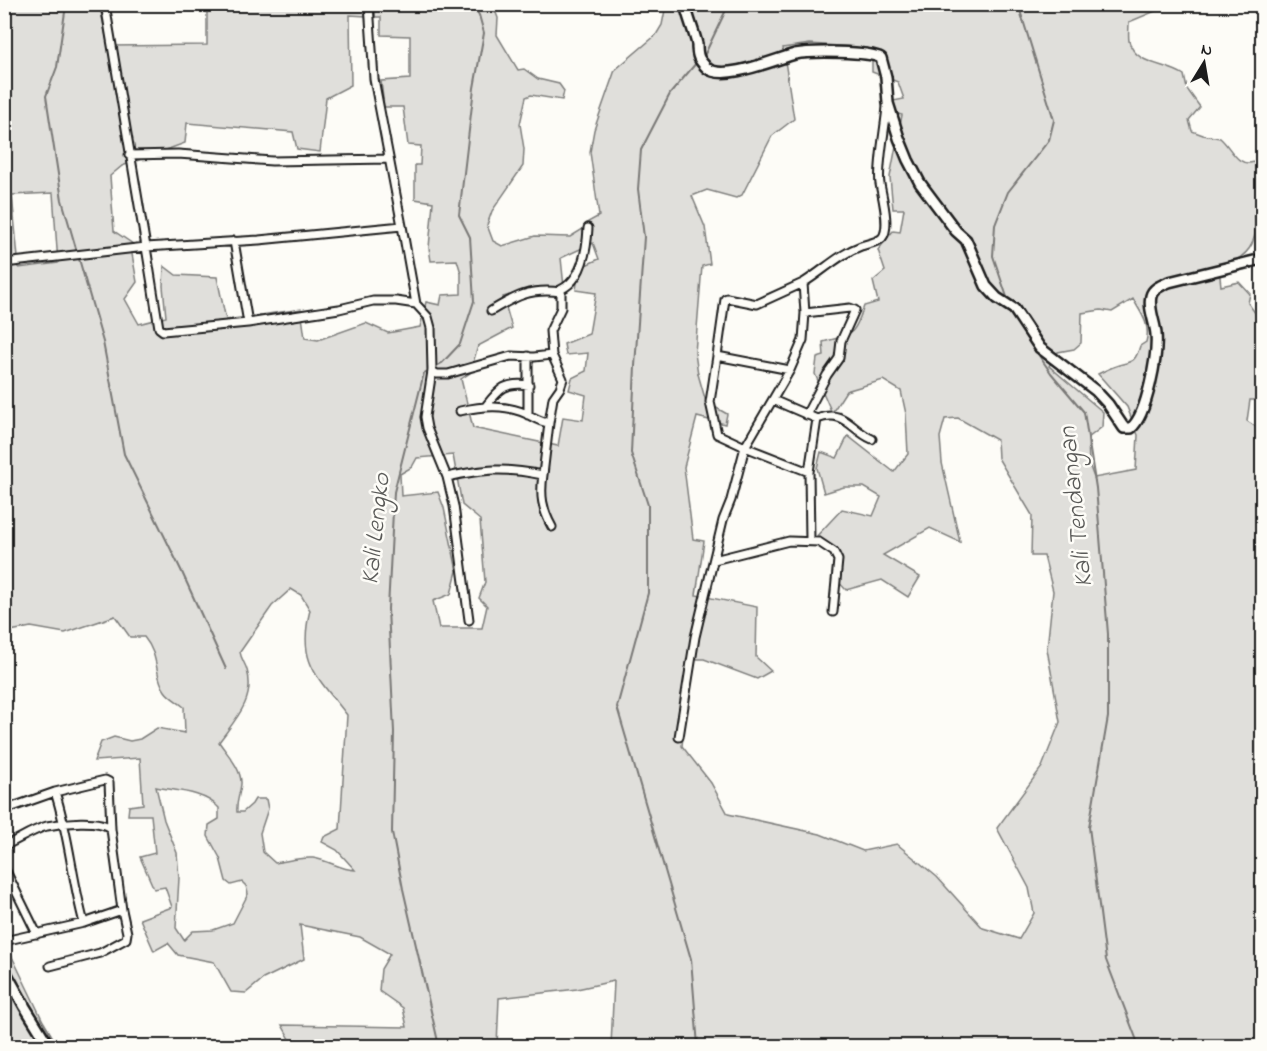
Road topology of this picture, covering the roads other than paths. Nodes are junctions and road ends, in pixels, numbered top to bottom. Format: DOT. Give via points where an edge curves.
graph roads {
  1 [pos="105,4"];
  2 [pos="369,4"];
  3 [pos="685,4"];
  4 [pos="888,103"];
  5 [pos="129,155"];
  6 [pos="389,159"];
  7 [pos="402,226"];
  8 [pos="588,228"];
  9 [pos="234,241"];
  10 [pos="146,247"];
  11 [pos="1263,259"];
  12 [pos="4,263"];
  13 [pos="803,283"];
  14 [pos="561,292"];
  15 [pos="416,304"];
  16 [pos="491,311"];
  17 [pos="805,313"];
  18 [pos="248,322"];
  19 [pos="552,355"];
  20 [pos="528,356"];
  21 [pos="717,356"];
  22 [pos="432,369"];
  23 [pos="790,370"];
  24 [pos="529,385"];
  25 [pos="773,400"];
  26 [pos="486,406"];
  27 [pos="460,411"];
  28 [pos="528,415"];
  29 [pos="806,415"];
  30 [pos="817,419"];
  31 [pos="549,423"];
  32 [pos="872,438"];
  33 [pos="745,447"];
  34 [pos="809,472"];
  35 [pos="543,475"];
  36 [pos="447,477"];
  37 [pos="552,527"];
  38 [pos="810,540"];
  39 [pos="714,560"];
  40 [pos="833,612"];
  41 [pos="469,620"];
  42 [pos="679,737"];
  43 [pos="55,792"];
  44 [pos="4,810"];
  45 [pos="63,824"];
  46 [pos="111,828"];
  47 [pos="4,846"];
  48 [pos="4,867"];
  49 [pos="122,910"];
  50 [pos="84,923"];
  51 [pos="37,934"];
  52 [pos="4,941"];
  53 [pos="50,966"];
  54 [pos="4,969"];
  55 [pos="49,1047"];
  1 -- 5 [label="street"];
  2 -- 6 [label="street" via="374,79"];
  3 -- 4 [label="street" via="701,60 708,69 738,72 797,54 872,54 884,63"];
  4 -- 11 [label="street" via="898,138 920,183 966,240 986,286 1011,308 1040,348 1096,391 1124,428 1131,428 1139,418 1155,356 1151,297 1155,289 1168,282"];
  4 -- 13 [label="street" via="879,182 886,218 883,237 840,256"];
  5 -- 6 [label="street" via="178,154 272,161"];
  5 -- 10 [label="street"];
  6 -- 7 [label="street"];
  7 -- 9 [label="street"];
  7 -- 15 [label="street"];
  8 -- 14 [label="street" via="582,265"];
  9 -- 10 [label="street"];
  9 -- 18 [label="street"];
  10 -- 12 [label="street"];
  10 -- 18 [label="street" via="160,329 174,331"];
  13 -- 17 [label="street"];
  13 -- 21 [label="street" via="757,304 726,298"];
  14 -- 16 [label="street" via="523,294"];
  14 -- 19 [label="street" via="561,308 550,331"];
  15 -- 18 [label="street" via="373,301"];
  15 -- 22 [label="street" via="430,320"];
  17 -- 23 [label="street" via="803,340"];
  17 -- 29 [label="street" via="855,310 841,341 839,358"];
  19 -- 20 [label="street"];
  19 -- 31 [label="street" via="563,379 553,398"];
  20 -- 22 [label="street" via="501,358 448,374 437,374"];
  20 -- 24 [label="street"];
  21 -- 23 [label="street"];
  21 -- 33 [label="street" via="710,402 716,431"];
  22 -- 36 [label="street" via="425,417"];
  23 -- 25 [label="street"];
  24 -- 26 [label="street" via="504,386"];
  24 -- 28 [label="street"];
  25 -- 29 [label="street"];
  25 -- 33 [label="street"];
  26 -- 27 [label="street"];
  26 -- 28 [label="street"];
  28 -- 31 [label="street"];
  29 -- 30 [label="street"];
  30 -- 32 [label="street" via="839,417"];
  30 -- 34 [label="street"];
  31 -- 35 [label="street"];
  33 -- 34 [label="street"];
  33 -- 39 [label="street"];
  34 -- 38 [label="street"];
  35 -- 36 [label="street" via="497,468"];
  35 -- 37 [label="street" via="541,502"];
  36 -- 41 [label="street"];
  38 -- 39 [label="street" via="773,544"];
  38 -- 40 [label="street" via="828,547 838,560"];
  39 -- 42 [label="street" via="695,637"];
  43 -- 44 [label="street"];
  43 -- 45 [label="street"];
  43 -- 46 [label="street" via="107,780"];
  45 -- 46 [label="street" via="98,822"];
  45 -- 47 [label="street" via="47,826"];
  45 -- 50 [label="street"];
  46 -- 49 [label="street"];
  48 -- 51 [label="street"];
  49 -- 50 [label="street"];
  49 -- 53 [label="street" via="127,933 124,942 100,953"];
  50 -- 51 [label="street"];
  51 -- 52 [label="street"];
  54 -- 55 [label="street"];
}
